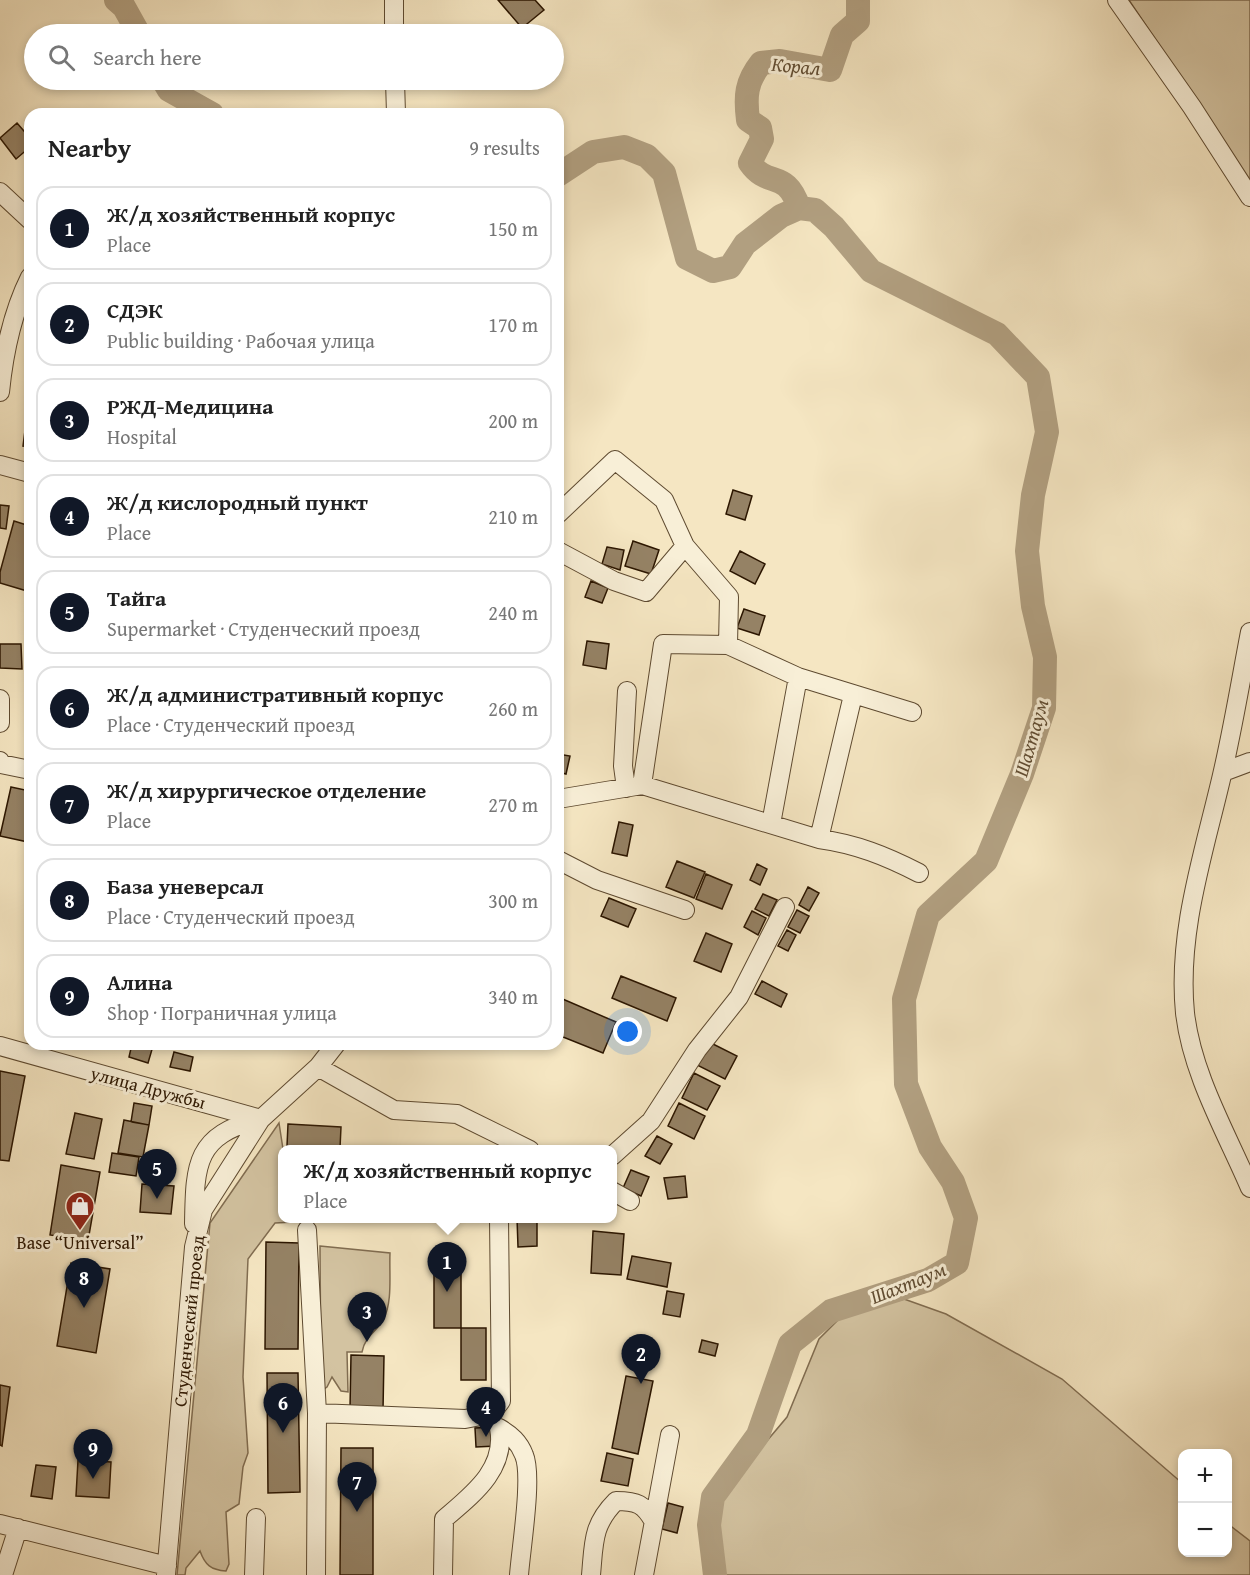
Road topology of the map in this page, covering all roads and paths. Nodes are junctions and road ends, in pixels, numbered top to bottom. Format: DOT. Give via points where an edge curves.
graph roads {
  1 [pos="394,0"];
  2 [pos="1116,0"];
  3 [pos="394,24"];
  4 [pos="395,90"];
  5 [pos="396,108"];
  6 [pos="0,192"];
  7 [pos="1250,197"];
  8 [pos="24,214"];
  9 [pos="24,289"];
  10 [pos="0,392"];
  11 [pos="0,465"];
  12 [pos="24,471"];
  13 [pos="564,508"];
  14 [pos="686,546"];
  15 [pos="564,555"];
  16 [pos="1250,632"];
  17 [pos="728,645"];
  18 [pos="798,677"];
  19 [pos="627,691"];
  20 [pos="853,695"];
  21 [pos="0,699"];
  22 [pos="912,712"];
  23 [pos="0,723"];
  24 [pos="0,761"];
  25 [pos="1250,762"];
  26 [pos="24,769"];
  27 [pos="1223,772"];
  28 [pos="634,787"];
  29 [pos="564,798"];
  30 [pos="771,824"];
  31 [pos="819,839"];
  32 [pos="564,863"];
  33 [pos="919,873"];
  34 [pos="785,907"];
  35 [pos="684,910"];
  36 [pos="0,1046"];
  37 [pos="331,1050"];
  38 [pos="318,1067"];
  39 [pos="261,1119"];
  40 [pos="522,1145"];
  41 [pos="617,1152"];
  42 [pos="1250,1188"];
  43 [pos="617,1194"];
  44 [pos="630,1201"];
  45 [pos="499,1223"];
  46 [pos="308,1230"];
  47 [pos="194,1247"];
  48 [pos="317,1413"];
  49 [pos="483,1415"];
  50 [pos="500,1428"];
  51 [pos="670,1435"];
  52 [pos="256,1518"];
  53 [pos="654,1522"];
  54 [pos="9,1526"];
  55 [pos="166,1570"];
  56 [pos="3,1575"];
  57 [pos="254,1575"];
  58 [pos="316,1575"];
  59 [pos="443,1575"];
  60 [pos="519,1575"];
  61 [pos="591,1575"];
  62 [pos="644,1575"];
  1 -- 3 [label="street"];
  2 -- 7 [label="street"];
  4 -- 5 [label="street"];
  6 -- 8 [label="street"];
  9 -- 10 [label="street" via="4,354"];
  11 -- 12 [label="street"];
  13 -- 14 [label="street" via="615,460 664,500"];
  14 -- 15 [label="street" via="646,592 614,581"];
  14 -- 17 [label="street" via="729,597"];
  16 -- 27 [label="street"];
  17 -- 18 [label="street"];
  17 -- 28 [label="street" via="663,644"];
  18 -- 20 [label="street"];
  18 -- 30 [label="street"];
  19 -- 28 [label="street" via="623,766"];
  20 -- 22 [label="street"];
  20 -- 31 [label="street"];
  21 -- 23 [label="street"];
  24 -- 26 [label="street"];
  25 -- 27 [label="street"];
  27 -- 42 [label="street" via="1186,937 1185,1013 1193,1054"];
  28 -- 29 [label="street"];
  28 -- 30 [label="street"];
  30 -- 31 [label="street"];
  31 -- 33 [label="street" via="848,843"];
  32 -- 35 [label="street" via="597,880"];
  34 -- 41 [label="street" via="739,997 697,1050 651,1121"];
  36 -- 39 [label="street, улица Дружбы"];
  37 -- 38 [label="street, Студенческий проезд"];
  38 -- 39 [label="street, Студенческий проезд"];
  38 -- 40 [label="street" via="394,1110 457,1114"];
  39 -- 47 [label="street, Студенческий проезд" via="203,1210"];
  39 -- 47 [label="street" via="238,1124 220,1134 201,1155"];
  43 -- 44 [label="street"];
  45 -- 49 [label="street" via="501,1401 492,1414"];
  46 -- 48 [label="street"];
  47 -- 55 [label="street, Студенческий проезд"];
  48 -- 49 [label="street" via="465,1419"];
  48 -- 58 [label="street"];
  49 -- 50 [label="street"];
  50 -- 59 [label="street" via="500,1452 487,1477 444,1519"];
  50 -- 60 [label="street" via="512,1435 525,1457"];
  51 -- 53 [label="street"];
  52 -- 57 [label="street"];
  53 -- 61 [label="street" via="646,1507 635,1501 616,1501 595,1531"];
  53 -- 62 [label="street"];
  54 -- 55 [label="street"];
  54 -- 56 [label="street"];
}
